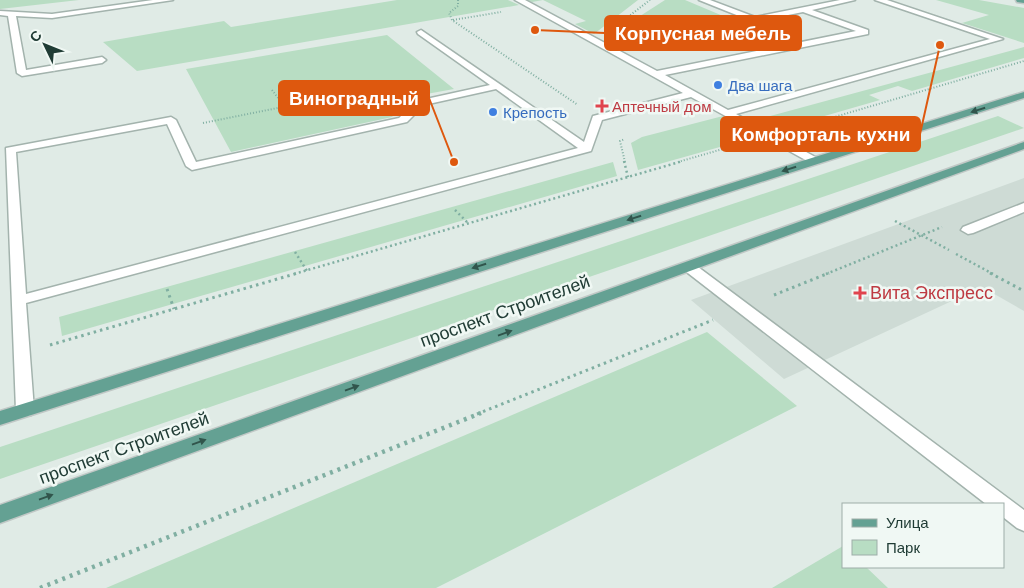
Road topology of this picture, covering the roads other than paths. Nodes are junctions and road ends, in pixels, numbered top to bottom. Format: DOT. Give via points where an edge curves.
graph roads {
  1 [pos="169,0"];
  2 [pos="520,0"];
  3 [pos="703,0"];
  4 [pos="851,0"];
  5 [pos="879,0"];
  6 [pos="1020,0"];
  7 [pos="1024,1"];
  8 [pos="804,10"];
  9 [pos="0,13"];
  10 [pos="12,14"];
  11 [pos="421,32"];
  12 [pos="102,60"];
  13 [pos="657,74"];
  14 [pos="497,86"];
  15 [pos="692,94"];
  16 [pos="1024,95"];
  17 [pos="727,113"];
  18 [pos="1024,145"];
  19 [pos="587,149"];
  20 [pos="815,160"];
  21 [pos="1024,207"];
  22 [pos="968,230"];
  23 [pos="689,267"];
  24 [pos="20,300"];
  25 [pos="25,410"];
  26 [pos="0,418"];
  27 [pos="999,503"];
  28 [pos="1004,507"];
  29 [pos="0,514"];
  30 [pos="1024,522"];
  1 -- 10 [label="lane" via="52,16"];
  2 -- 13 [label="lane"];
  3 -- 8 [label="lane" via="754,20"];
  4 -- 8 [label="lane"];
  5 -- 17 [label="lane" via="999,39"];
  6 -- 7 [label="main road"];
  8 -- 13 [label="lane" via="865,32"];
  9 -- 10 [label="lane"];
  10 -- 12 [label="lane" via="22,73"];
  11 -- 14 [label="lane"];
  13 -- 15 [label="lane"];
  14 -- 19 [label="lane"];
  14 -- 24 [label="lane" via="421,103 403,120 192,166 171,120 10,150"];
  15 -- 17 [label="lane"];
  15 -- 19 [label="lane" via="597,118"];
  16 -- 20 [label="main road, one-way"];
  17 -- 20 [label="lane"];
  18 -- 23 [label="main road, проспект Строителей"];
  19 -- 24 [label="lane"];
  20 -- 25 [label="main road, one-way"];
  21 -- 22 [label="lane"];
  23 -- 27 [label="lane"];
  29 -- 23 [label="main road, проспект Строителей, one-way"];
  24 -- 25 [label="lane"];
  25 -- 26 [label="main road"];
  28 -- 30 [label="lane"];
}
